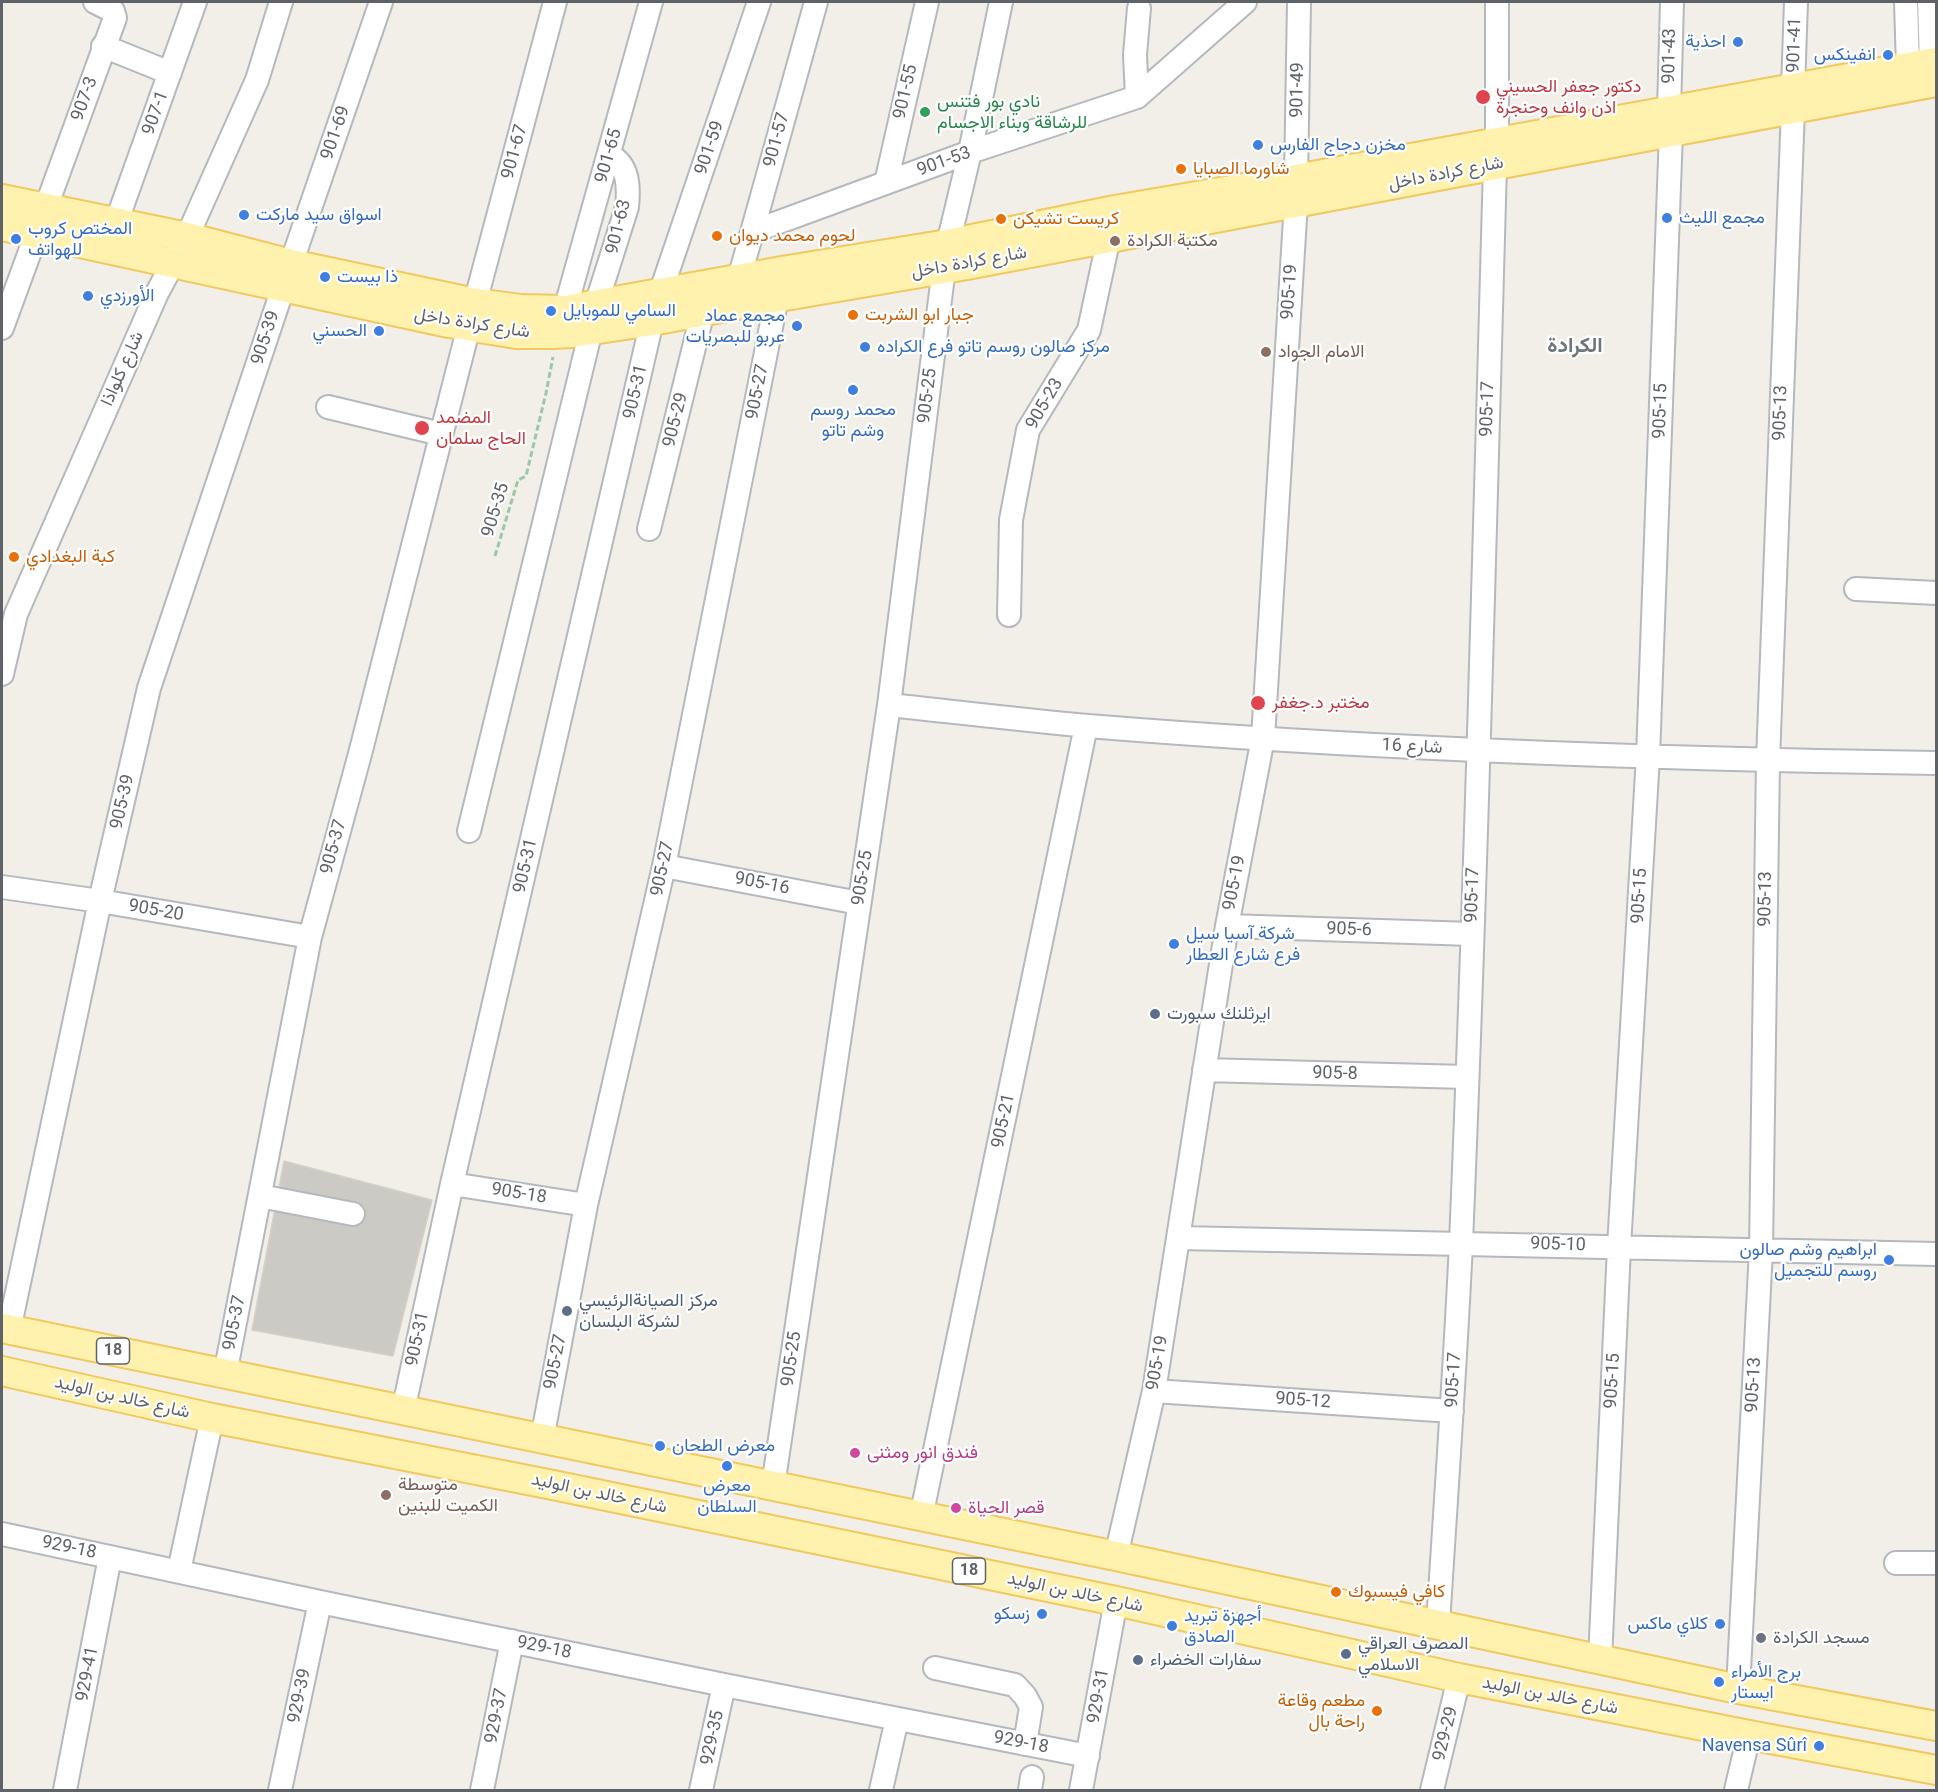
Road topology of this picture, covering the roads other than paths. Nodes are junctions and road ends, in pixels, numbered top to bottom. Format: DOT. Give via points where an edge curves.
graph roads {
  1 [pos="95,2"];
  2 [pos="195,2"];
  3 [pos="281,2"];
  4 [pos="381,2"];
  5 [pos="555,2"];
  6 [pos="651,2"];
  7 [pos="759,2"];
  8 [pos="816,2"];
  9 [pos="927,2"];
  10 [pos="1001,2"];
  11 [pos="1245,2"];
  12 [pos="1299,2"];
  13 [pos="1497,2"];
  14 [pos="1671,2"];
  15 [pos="1796,2"];
  16 [pos="1906,2"];
  17 [pos="1929,2"];
  18 [pos="1139,8"];
  19 [pos="104,46"];
  20 [pos="1928,69"];
  21 [pos="170,73"];
  22 [pos="1137,97"];
  23 [pos="1793,98"];
  24 [pos="1670,121"];
  25 [pos="970,152"];
  26 [pos="1496,154"];
  27 [pos="609,155"];
  28 [pos="886,183"];
  29 [pos="1296,191"];
  30 [pos="2,199"];
  31 [pos="46,207"];
  32 [pos="116,224"];
  33 [pos="2,226"];
  34 [pos="752,231"];
  35 [pos="36,234"];
  36 [pos="187,237"];
  37 [pos="1109,237"];
  38 [pos="946,256"];
  39 [pos="172,264"];
  40 [pos="287,276"];
  41 [pos="739,279"];
  42 [pos="660,294"];
  43 [pos="777,297"];
  44 [pos="703,311"];
  45 [pos="472,315"];
  46 [pos="593,318"];
  47 [pos="652,321"];
  48 [pos="559,322"];
  49 [pos="2,328"];
  50 [pos="328,407"];
  51 [pos="441,434"];
  52 [pos="649,529"];
  53 [pos="1856,589"];
  54 [pos="1936,593"];
  55 [pos="1009,615"];
  56 [pos="2,674"];
  57 [pos="889,705"];
  58 [pos="1086,726"];
  59 [pos="1263,738"];
  60 [pos="1479,750"];
  61 [pos="1648,756"];
  62 [pos="1768,760"];
  63 [pos="1936,763"];
  64 [pos="469,831"];
  65 [pos="664,866"];
  66 [pos="2,887"];
  67 [pos="100,901"];
  68 [pos="859,903"];
  69 [pos="1227,926"];
  70 [pos="1472,934"];
  71 [pos="310,937"];
  72 [pos="1204,1070"];
  73 [pos="1466,1077"];
  74 [pos="452,1184"];
  75 [pos="260,1196"];
  76 [pos="586,1204"];
  77 [pos="353,1214"];
  78 [pos="1179,1238"];
  79 [pos="1461,1243"];
  80 [pos="1619,1247"];
  81 [pos="1761,1250"];
  82 [pos="1936,1254"];
  83 [pos="5,1329"];
  84 [pos="2,1371"];
  85 [pos="225,1374"];
  86 [pos="1154,1391"];
  87 [pos="403,1411"];
  88 [pos="1452,1411"];
  89 [pos="212,1419"];
  90 [pos="542,1439"];
  91 [pos="773,1486"];
  92 [pos="921,1516"];
  93 [pos="2,1534"];
  94 [pos="1116,1556"];
  95 [pos="110,1557"];
  96 [pos="1896,1563"];
  97 [pos="1936,1563"];
  98 [pos="179,1571"];
  99 [pos="1116,1601"];
  100 [pos="320,1602"];
  101 [pos="1438,1624"];
  102 [pos="512,1641"];
  103 [pos="1600,1660"];
  104 [pos="935,1668"];
  105 [pos="1459,1677"];
  106 [pos="724,1685"];
  107 [pos="1738,1689"];
  108 [pos="897,1719"];
  109 [pos="1936,1726"];
  110 [pos="1749,1736"];
  111 [pos="1025,1744"];
  112 [pos="1088,1756"];
  113 [pos="1936,1770"];
  114 [pos="65,1791"];
  115 [pos="280,1791"];
  116 [pos="482,1791"];
  117 [pos="701,1791"];
  118 [pos="881,1791"];
  119 [pos="1081,1791"];
  120 [pos="1432,1791"];
  121 [pos="1736,1791"];
  1 -- 19 [label="street, 907-3" via="113,11 115,18"];
  2 -- 21 [label="street, 907-1"];
  3 -- 36 [label="street, شارع كلواذا" via="257,80"];
  4 -- 40 [label="street, 901-69"];
  5 -- 45 [label="street, 901-67"];
  6 -- 27 [label="street, 901-65"];
  7 -- 42 [label="street, 901-59"];
  8 -- 34 [label="street, 901-57"];
  9 -- 28 [label="street, 901-55"];
  10 -- 25 [label="street, 905-25"];
  11 -- 22 [label="street, 901-53"];
  12 -- 29 [label="street, 901-49"];
  13 -- 26 [label="street, 905-17"];
  14 -- 24 [label="street, 901-43"];
  15 -- 23 [label="street, 901-41"];
  16 -- 20 [label="street"];
  17 -- 20 [label="street"];
  18 -- 22 [label="street"];
  19 -- 21 [label="street"];
  19 -- 31 [label="street, 907-3"];
  20 -- 23 [label="main road, شارع كرادة داخل"];
  21 -- 32 [label="street, 907-1"];
  22 -- 25 [label="street, 901-53"];
  23 -- 24 [label="main road, شارع كرادة داخل"];
  23 -- 62 [label="street, 905-13"];
  24 -- 26 [label="main road, شارع كرادة داخل"];
  24 -- 61 [label="street, 905-15"];
  25 -- 28 [label="street, 901-53"];
  25 -- 38 [label="street, 905-25"];
  26 -- 29 [label="main road, شارع كرادة داخل"];
  26 -- 60 [label="street, 905-17"];
  27 -- 46 [label="street, 901-63" via="619,161 625,172 627,207"];
  27 -- 48 [label="street, 901-65"];
  28 -- 34 [label="street, 901-53"];
  29 -- 37 [label="main road, شارع كرادة داخل"];
  29 -- 38 [label="main road, شارع كرادة داخل" via="1114,210"];
  29 -- 59 [label="street, 905-19"];
  30 -- 31 [label="main road, شارع كرادة داخل"];
  31 -- 32 [label="main road, شارع كرادة داخل"];
  32 -- 36 [label="main road, شارع كرادة داخل"];
  33 -- 35 [label="main road, شارع كرادة داخل"];
  34 -- 41 [label="street, 901-57"];
  35 -- 39 [label="main road, شارع كرادة داخل"];
  35 -- 49 [label="street"];
  36 -- 39 [label="street, شارع كلواذا"];
  36 -- 40 [label="main road, شارع كرادة داخل"];
  37 -- 38 [label="main road, شارع كرادة داخل"];
  37 -- 55 [label="street, 905-23" via="1089,330 1028,430 1011,520"];
  38 -- 41 [label="main road, شارع كرادة داخل"];
  38 -- 43 [label="main road, شارع كرادة داخل"];
  38 -- 57 [label="street, 905-25"];
  39 -- 40 [label="main road, شارع كرادة داخل"];
  39 -- 56 [label="street, شارع كلواذا" via="16,614"];
  40 -- 45 [label="main road, شارع كرادة داخل"];
  40 -- 67 [label="street, 905-39" via="149,688"];
  41 -- 42 [label="main road, شارع كرادة داخل"];
  42 -- 46 [label="main road, شارع كرادة داخل"];
  43 -- 44 [label="main road, شارع كرادة داخل"];
  43 -- 65 [label="street, 905-27"];
  44 -- 47 [label="main road, شارع كرادة داخل"];
  44 -- 52 [label="street, 905-29"];
  45 -- 48 [label="main road, شارع كرادة داخل" via="521,309"];
  45 -- 51 [label="street, 905-37"];
  46 -- 47 [label="main road, شارع كرادة داخل"];
  46 -- 48 [label="main road, شارع كرادة داخل"];
  46 -- 64 [label="street"];
  47 -- 74 [label="street, 905-31"];
  50 -- 51 [label="street"];
  51 -- 71 [label="street, 905-37"];
  53 -- 54 [label="street"];
  57 -- 58 [label="street, شارع 16"];
  57 -- 68 [label="street, 905-25"];
  58 -- 59 [label="street, شارع 16"];
  58 -- 92 [label="street, 905-21"];
  59 -- 60 [label="street, شارع 16"];
  59 -- 69 [label="street, 905-19"];
  60 -- 61 [label="street, شارع 16"];
  60 -- 70 [label="street, 905-17"];
  61 -- 62 [label="street, شارع 16"];
  61 -- 80 [label="street, 905-15"];
  62 -- 63 [label="street, شارع 16"];
  62 -- 81 [label="street, 905-13"];
  65 -- 68 [label="street, 905-16"];
  65 -- 76 [label="street, 905-27"];
  66 -- 67 [label="street, 905-20"];
  67 -- 71 [label="street, 905-20"];
  67 -- 83 [label="street, 905-39"];
  68 -- 91 [label="street, 905-25"];
  69 -- 70 [label="street, 905-6"];
  69 -- 72 [label="street, 905-19"];
  70 -- 73 [label="street, 905-17"];
  71 -- 75 [label="street, 905-37"];
  72 -- 73 [label="street, 905-8"];
  72 -- 78 [label="street, 905-19"];
  73 -- 79 [label="street, 905-17"];
  74 -- 76 [label="street, 905-18"];
  74 -- 87 [label="street, 905-31"];
  75 -- 77 [label="street"];
  75 -- 85 [label="street, 905-37"];
  76 -- 90 [label="street, 905-27"];
  78 -- 79 [label="street, 905-10"];
  78 -- 86 [label="street, 905-19"];
  79 -- 80 [label="street, 905-10"];
  79 -- 88 [label="street, 905-17"];
  80 -- 81 [label="street, 905-10"];
  80 -- 103 [label="street, 905-15"];
  81 -- 82 [label="street, 905-10"];
  81 -- 107 [label="street, 905-13"];
  83 -- 85 [label="main road, 18"];
  84 -- 89 [label="main road, شارع خالد بن الوليد / 18"];
  85 -- 87 [label="main road, 18"];
  86 -- 88 [label="street, 905-12"];
  86 -- 94 [label="street, 905-19"];
  87 -- 90 [label="main road, 18"];
  88 -- 101 [label="street, 905-17"];
  89 -- 98 [label="street"];
  89 -- 99 [label="main road, شارع خالد بن الوليد / 18"];
  90 -- 91 [label="main road, 18"];
  91 -- 92 [label="main road, 18"];
  92 -- 94 [label="main road, 18"];
  93 -- 95 [label="street, 929-18"];
  94 -- 101 [label="main road, 18"];
  95 -- 98 [label="street, 929-18"];
  95 -- 114 [label="street, 929-41"];
  96 -- 97 [label="street"];
  98 -- 100 [label="street, 929-18"];
  99 -- 105 [label="main road, شارع خالد بن الوليد / 18"];
  99 -- 112 [label="street, 929-31"];
  100 -- 102 [label="street, 929-18"];
  100 -- 115 [label="street, 929-39"];
  101 -- 103 [label="main road, 18"];
  102 -- 106 [label="street, 929-18"];
  102 -- 116 [label="street, 929-37"];
  103 -- 107 [label="main road, 18"];
  104 -- 111 [label="street" via="1015,1685 1031,1707"];
  105 -- 110 [label="main road, شارع خالد بن الوليد / 18"];
  105 -- 120 [label="street, 929-29"];
  106 -- 108 [label="street, 929-18"];
  106 -- 117 [label="street, 929-35"];
  107 -- 109 [label="main road, 18"];
  108 -- 111 [label="street, 929-18"];
  108 -- 118 [label="street"];
  110 -- 113 [label="main road, شارع خالد بن الوليد / 18"];
  110 -- 121 [label="street"];
  111 -- 112 [label="street, 929-18"];
  112 -- 119 [label="street, 929-31"];
}
